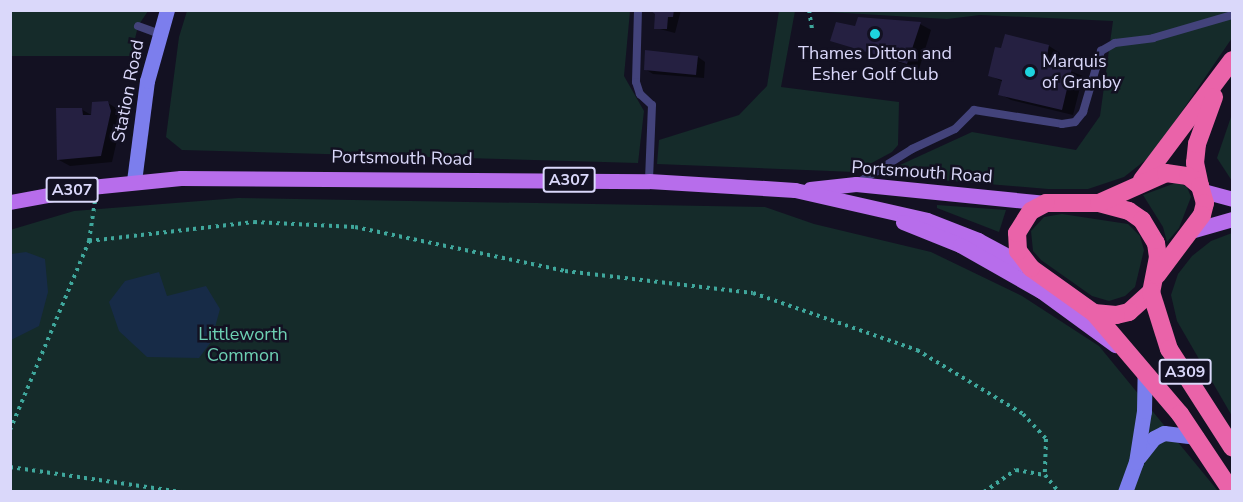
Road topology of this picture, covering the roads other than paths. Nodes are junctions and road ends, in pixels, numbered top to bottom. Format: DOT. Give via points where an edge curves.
graph roads {
  1 [pos="167,10"];
  2 [pos="638,10"];
  3 [pos="1233,15"];
  4 [pos="138,26"];
  5 [pos="160,34"];
  6 [pos="1233,60"];
  7 [pos="1221,78"];
  8 [pos="134,181"];
  9 [pos="648,181"];
  10 [pos="856,184"];
  11 [pos="1136,186"];
  12 [pos="1201,189"];
  13 [pos="795,190"];
  14 [pos="1233,199"];
  15 [pos="10,202"];
  16 [pos="1046,203"];
  17 [pos="1099,203"];
  18 [pos="876,210"];
  19 [pos="1233,219"];
  20 [pos="1194,230"];
  21 [pos="1031,268"];
  22 [pos="1154,285"];
  23 [pos="1095,313"];
  24 [pos="1140,365"];
  25 [pos="1197,437"];
  26 [pos="1233,447"];
  27 [pos="1136,462"];
  28 [pos="1125,492"];
  29 [pos="1232,492"];
  1 -- 5 [label="street, Station Road"];
  2 -- 9 [label="lane" via="636,82 640,94 652,105"];
  3 -- 10 [label="lane" via="1153,38 1115,43 1101,51 1083,112 1075,122 1062,124 974,110 955,129 912,149"];
  4 -- 5 [label="lane"];
  5 -- 8 [label="street, Station Road" via="137,134"];
  6 -- 7 [label="highway"];
  7 -- 11 [label="highway"];
  7 -- 12 [label="highway" via="1197,144 1195,163"];
  8 -- 9 [label="main road, Portsmouth Road / A307" via="342,176"];
  8 -- 15 [label="main road, Portsmouth Road / A307"];
  9 -- 13 [label="main road, Portsmouth Road / A307"];
  10 -- 13 [label="main road, Portsmouth Road / A307"];
  10 -- 16 [label="main road, Portsmouth Road / A307"];
  11 -- 12 [label="highway" via="1177,172"];
  11 -- 17 [label="highway"];
  12 -- 14 [label="main road"];
  12 -- 20 [label="highway" via="1205,203"];
  13 -- 18 [label="main road, Portsmouth Road / A307"];
  16 -- 17 [label="highway"];
  16 -- 21 [label="highway" via="1031,211 1017,233 1018,251"];
  17 -- 22 [label="highway" via="1129,211 1151,230 1158,257"];
  18 -- 21 [label="main road, Portsmouth Road / A307" via="954,229"];
  18 -- 24 [label="main road" via="960,245 1041,291"];
  19 -- 20 [label="main road"];
  20 -- 22 [label="highway" via="1167,258"];
  21 -- 23 [label="highway"];
  22 -- 23 [label="highway" via="1129,312"];
  22 -- 26 [label="highway, A309" via="1169,349"];
  23 -- 24 [label="highway, A309"];
  24 -- 25 [label="highway, A309"];
  24 -- 27 [label="street" via="1144,411"];
  25 -- 27 [label="street" via="1164,433 1154,438"];
  25 -- 29 [label="highway, A309"];
  27 -- 28 [label="street"];
}
